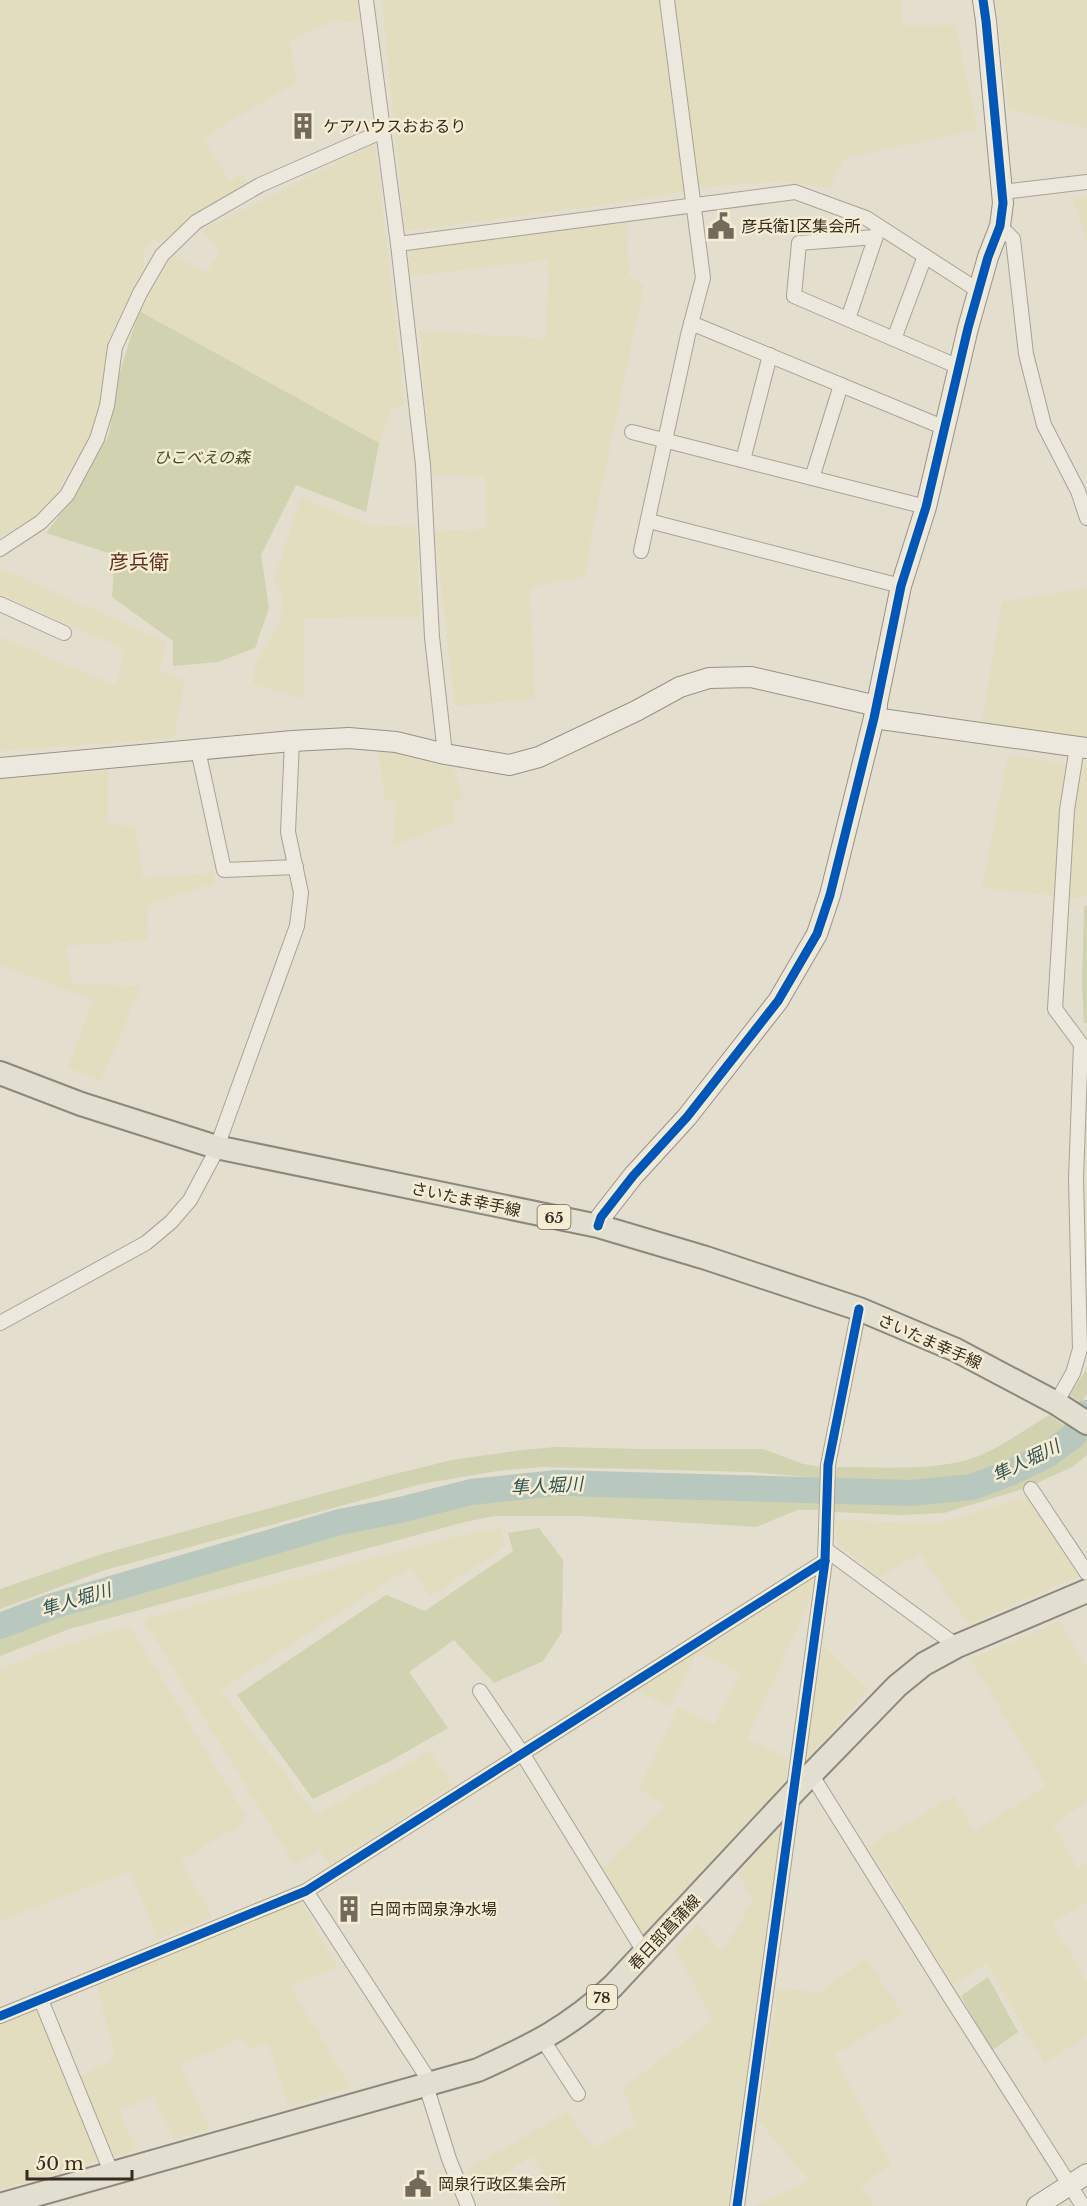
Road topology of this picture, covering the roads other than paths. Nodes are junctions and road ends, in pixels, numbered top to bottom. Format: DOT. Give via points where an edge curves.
graph roads {
  1 [pos="366,0"];
  2 [pos="667,0"];
  3 [pos="983,0"];
  4 [pos="382,131"];
  5 [pos="1087,182"];
  6 [pos="1002,192"];
  7 [pos="694,204"];
  8 [pos="1000,225"];
  9 [pos="878,232"];
  10 [pos="398,244"];
  11 [pos="925,256"];
  12 [pos="979,291"];
  13 [pos="848,319"];
  14 [pos="691,323"];
  15 [pos="894,339"];
  16 [pos="770,355"];
  17 [pos="959,367"];
  18 [pos="841,385"];
  19 [pos="945,428"];
  20 [pos="632,432"];
  21 [pos="666,440"];
  22 [pos="743,460"];
  23 [pos="812,478"];
  24 [pos="926,507"];
  25 [pos="1087,518"];
  26 [pos="649,520"];
  27 [pos="0,549"];
  28 [pos="641,551"];
  29 [pos="901,586"];
  30 [pos="0,604"];
  31 [pos="64,633"];
  32 [pos="876,712"];
  33 [pos="292,741"];
  34 [pos="1082,748"];
  35 [pos="198,750"];
  36 [pos="445,754"];
  37 [pos="0,768"];
  38 [pos="296,867"];
  39 [pos="0,1073"];
  40 [pos="216,1147"];
  41 [pos="598,1226"];
  42 [pos="859,1309"];
  43 [pos="0,1323"];
  44 [pos="1056,1403"];
  45 [pos="1087,1423"];
  46 [pos="1032,1489"];
  47 [pos="825,1555"];
  48 [pos="1087,1574"];
  49 [pos="1087,1591"];
  50 [pos="957,1646"];
  51 [pos="480,1691"];
  52 [pos="522,1754"];
  53 [pos="812,1774"];
  54 [pos="795,1791"];
  55 [pos="306,1891"];
  56 [pos="645,1953"];
  57 [pos="41,2000"];
  58 [pos="0,2016"];
  59 [pos="543,2040"];
  60 [pos="429,2084"];
  61 [pos="578,2094"];
  62 [pos="112,2174"];
  63 [pos="1087,2174"];
  64 [pos="1070,2185"];
  65 [pos="0,2205"];
  66 [pos="468,2206"];
  67 [pos="737,2206"];
  68 [pos="1037,2206"];
  69 [pos="1083,2206"];
  1 -- 4 [label="street"];
  2 -- 7 [label="street"];
  3 -- 6 [label="street"];
  4 -- 10 [label="street"];
  4 -- 27 [label="street" via="260,185 196,222 162,255 115,347 107,406 97,439 68,495 41,522"];
  5 -- 6 [label="street"];
  6 -- 8 [label="street"];
  7 -- 9 [label="street" via="795,192 866,218"];
  7 -- 10 [label="street"];
  7 -- 14 [label="street" via="703,278"];
  8 -- 12 [label="street"];
  8 -- 25 [label="street" via="1013,239 1026,354 1044,425 1078,491"];
  9 -- 11 [label="street"];
  9 -- 13 [label="street"];
  9 -- 13 [label="street" via="799,243 794,296"];
  10 -- 36 [label="street" via="423,465 432,637"];
  11 -- 12 [label="street"];
  11 -- 15 [label="street"];
  12 -- 17 [label="street"];
  13 -- 15 [label="street"];
  14 -- 16 [label="street"];
  14 -- 21 [label="street"];
  15 -- 17 [label="street"];
  16 -- 18 [label="street"];
  16 -- 22 [label="street"];
  17 -- 19 [label="street"];
  18 -- 19 [label="street"];
  18 -- 23 [label="street"];
  19 -- 24 [label="street"];
  20 -- 21 [label="street"];
  21 -- 22 [label="street"];
  21 -- 26 [label="street"];
  22 -- 23 [label="street"];
  23 -- 24 [label="street"];
  24 -- 29 [label="street"];
  26 -- 28 [label="street"];
  26 -- 29 [label="street"];
  29 -- 32 [label="street"];
  30 -- 31 [label="street"];
  32 -- 34 [label="street"];
  32 -- 36 [label="street" via="751,677 709,678 680,687 539,757 509,765"];
  32 -- 41 [label="street" via="817,934 778,1000 687,1117 633,1176"];
  33 -- 35 [label="street"];
  33 -- 36 [label="street" via="349,738 396,742"];
  33 -- 38 [label="street" via="288,832"];
  34 -- 44 [label="street" via="1067,810 1055,1009 1081,1044 1076,1178 1080,1350 1073,1373"];
  35 -- 37 [label="street"];
  35 -- 38 [label="street" via="224,870"];
  38 -- 40 [label="street" via="301,893 297,926"];
  39 -- 40 [label="main road, さいたま幸手線 / 65" via="81,1104"];
  40 -- 41 [label="main road, さいたま幸手線 / 65"];
  40 -- 43 [label="street" via="190,1200 147,1243"];
  41 -- 42 [label="main road, さいたま幸手線 / 65"];
  42 -- 44 [label="main road, さいたま幸手線 / 65" via="956,1350"];
  42 -- 47 [label="street" via="828,1465"];
  44 -- 45 [label="main road, さいたま幸手線 / 65"];
  46 -- 48 [label="street"];
  47 -- 50 [label="street"];
  47 -- 52 [label="street"];
  47 -- 54 [label="street"];
  49 -- 50 [label="main road, 春日部菖蒲線 / 78"];
  50 -- 53 [label="main road, 春日部菖蒲線 / 78" via="924,1664 897,1686"];
  51 -- 52 [label="street"];
  52 -- 55 [label="street"];
  52 -- 56 [label="street"];
  53 -- 54 [label="main road, 春日部菖蒲線 / 78"];
  53 -- 64 [label="street"];
  54 -- 56 [label="main road, 春日部菖蒲線 / 78"];
  54 -- 67 [label="street"];
  55 -- 57 [label="street"];
  55 -- 60 [label="street"];
  56 -- 59 [label="main road, 春日部菖蒲線 / 78" via="592,2006"];
  57 -- 58 [label="street"];
  57 -- 62 [label="street"];
  59 -- 60 [label="main road, 春日部菖蒲線 / 78" via="478,2070"];
  59 -- 61 [label="street"];
  60 -- 62 [label="main road, 春日部菖蒲線 / 78"];
  60 -- 66 [label="street" via="449,2159"];
  62 -- 65 [label="main road, 春日部菖蒲線 / 78"];
  63 -- 64 [label="street"];
  64 -- 68 [label="street"];
  64 -- 69 [label="street"];
}
